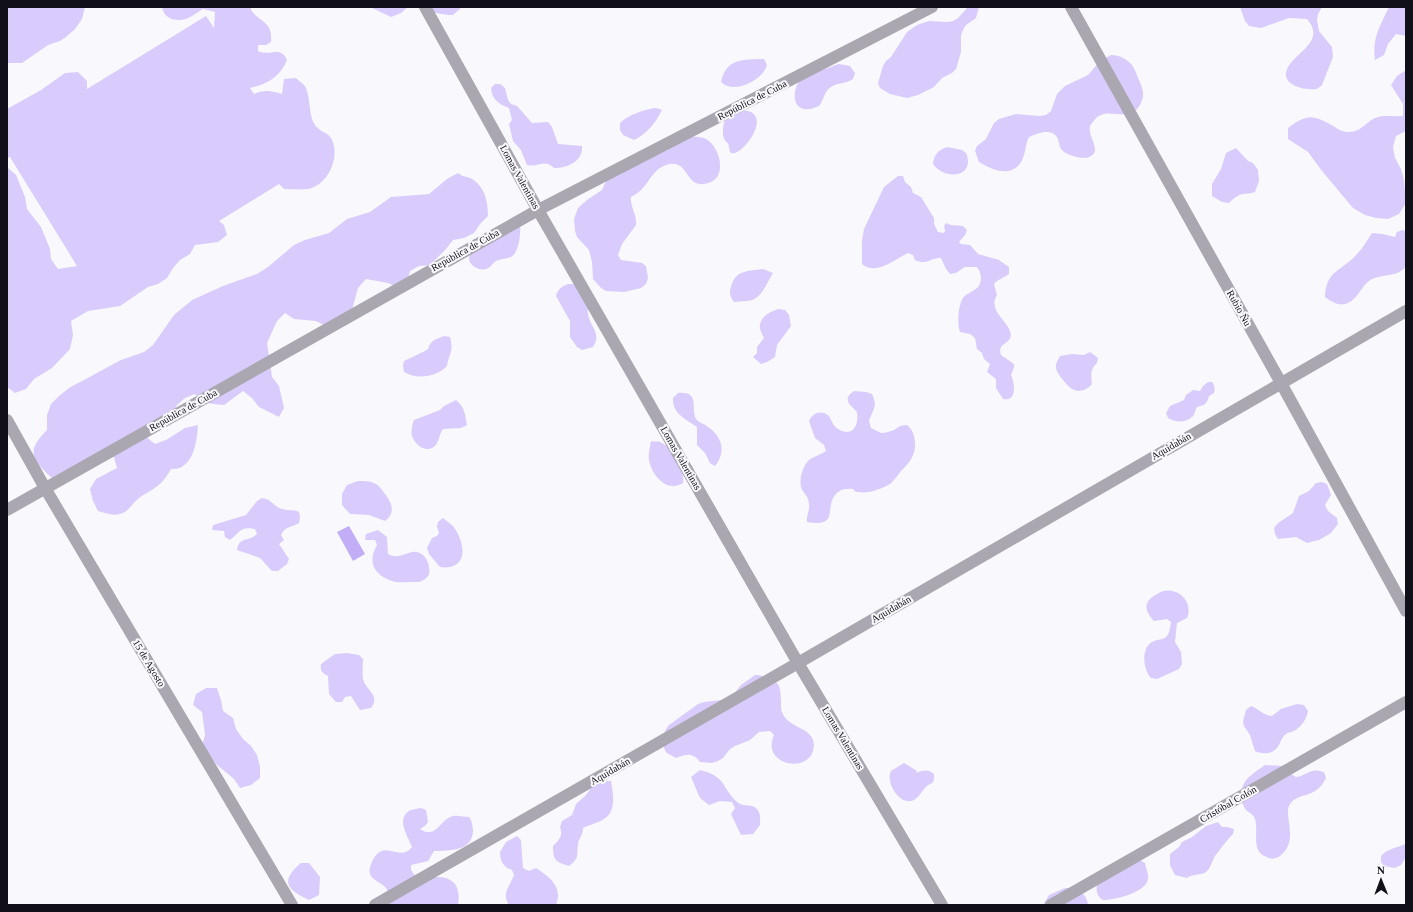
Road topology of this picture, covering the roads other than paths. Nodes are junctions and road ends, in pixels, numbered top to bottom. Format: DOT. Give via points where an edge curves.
graph roads {
  1 [pos="425,7"];
  2 [pos="932,7"];
  3 [pos="1071,7"];
  4 [pos="538,210"];
  5 [pos="1406,311"];
  6 [pos="1281,382"];
  7 [pos="7,420"];
  8 [pos="46,488"];
  9 [pos="7,510"];
  10 [pos="1406,611"];
  11 [pos="798,663"];
  12 [pos="1406,702"];
  13 [pos="292,905"];
  14 [pos="375,905"];
  15 [pos="942,905"];
  16 [pos="1051,905"];
  1 -- 4 [label="street, Lomas Valentinas"];
  2 -- 4 [label="street, República de Cuba"];
  3 -- 6 [label="street, Rubio Ñu"];
  4 -- 8 [label="street, República de Cuba"];
  4 -- 11 [label="street, Lomas Valentinas"];
  5 -- 6 [label="street, Aquidabán"];
  6 -- 10 [label="street, Rubio Ñu"];
  6 -- 11 [label="street, Aquidabán"];
  7 -- 8 [label="street, 15 de Agosto"];
  8 -- 9 [label="street, República de Cuba"];
  8 -- 13 [label="street, 15 de Agosto"];
  11 -- 14 [label="street, Aquidabán"];
  11 -- 15 [label="street, Lomas Valentinas"];
  12 -- 16 [label="street, Cristóbal Colón"];
}
